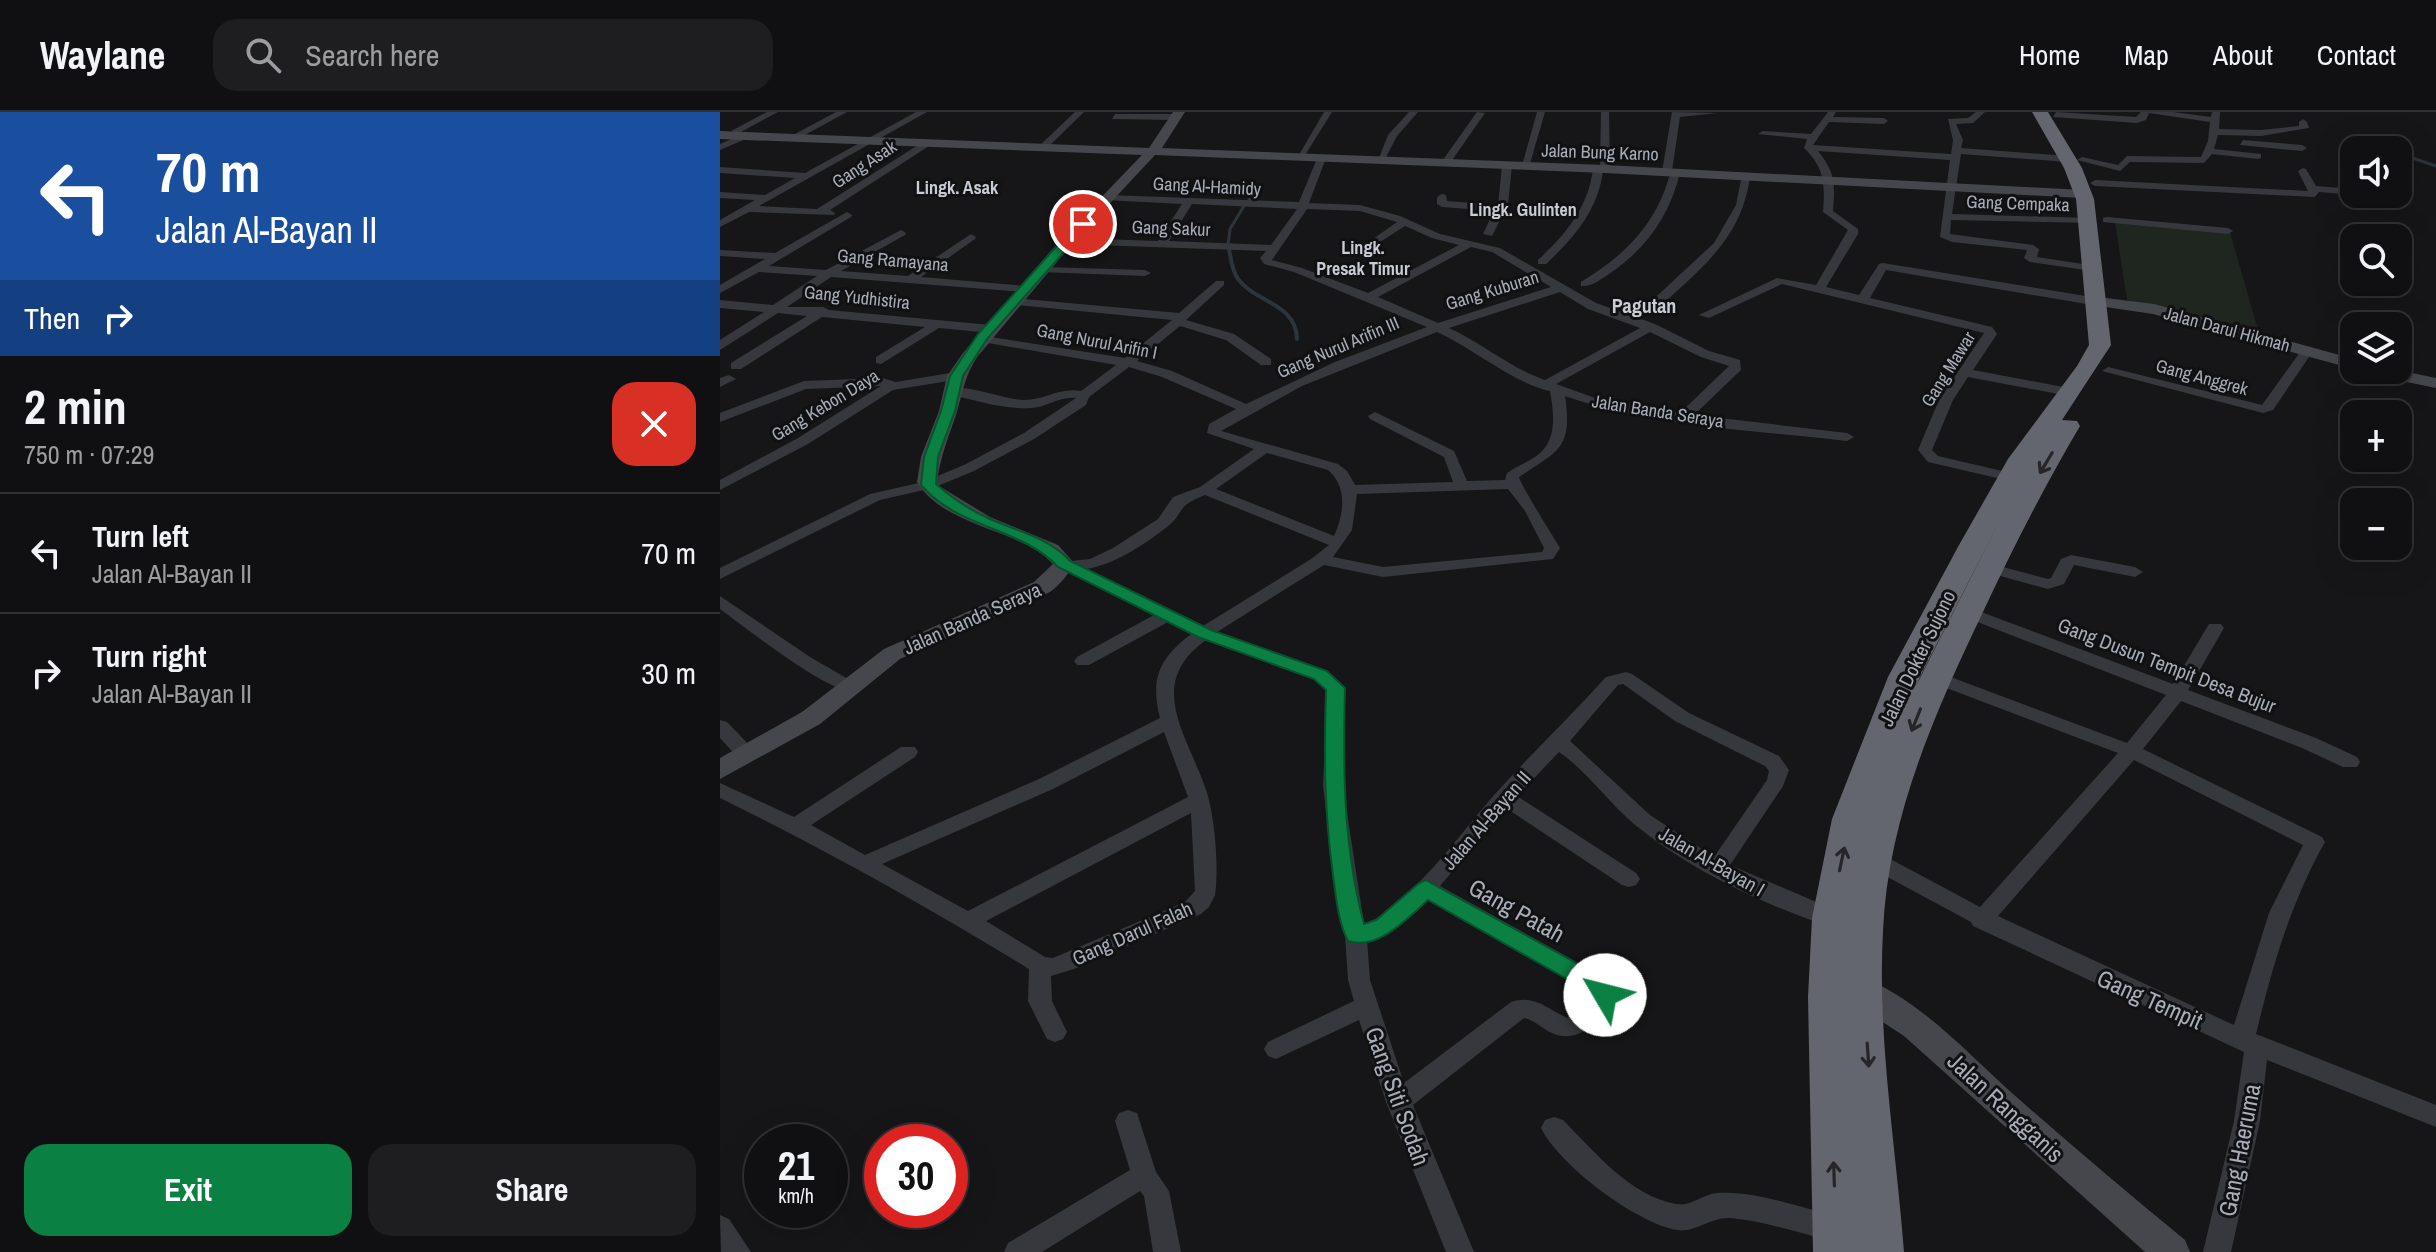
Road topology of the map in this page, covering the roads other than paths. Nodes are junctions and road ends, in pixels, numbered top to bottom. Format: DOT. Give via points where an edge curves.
graph roads {
  1 [pos="774,112"];
  2 [pos="843,112"];
  3 [pos="923,112"];
  4 [pos="1080,112"];
  5 [pos="1328,112"];
  6 [pos="1414,112"];
  7 [pos="1541,112"];
  8 [pos="1605,112"];
  9 [pos="1981,112"];
  10 [pos="2145,112"];
  11 [pos="2153,112"];
  12 [pos="1481,113"];
  13 [pos="1680,113"];
  14 [pos="1714,113"];
  15 [pos="1177,115"];
  16 [pos="1830,116"];
  17 [pos="2215,116"];
  18 [pos="1115,117"];
  19 [pos="2052,119"];
  20 [pos="1862,120"];
  21 [pos="1884,121"];
  22 [pos="2303,122"];
  23 [pos="720,133"];
  24 [pos="740,134"];
  25 [pos="800,134"];
  26 [pos="1763,134"];
  27 [pos="873,140"];
  28 [pos="1859,141"];
  29 [pos="2212,141"];
  30 [pos="1811,143"];
  31 [pos="926,144"];
  32 [pos="720,147"];
  33 [pos="1043,147"];
  34 [pos="2302,148"];
  35 [pos="1152,152"];
  36 [pos="1956,154"];
  37 [pos="2262,156"];
  38 [pos="1299,158"];
  39 [pos="1321,158"];
  40 [pos="1380,161"];
  41 [pos="1445,164"];
  42 [pos="1507,166"];
  43 [pos="1524,167"];
  44 [pos="1602,169"];
  45 [pos="720,170"];
  46 [pos="2303,171"];
  47 [pos="1671,173"];
  48 [pos="804,176"];
  49 [pos="1745,177"];
  50 [pos="1830,181"];
  51 [pos="1952,188"];
  52 [pos="2314,189"];
  53 [pos="2340,191"];
  54 [pos="2089,192"];
  55 [pos="720,195"];
  56 [pos="1442,197"];
  57 [pos="766,198"];
  58 [pos="1108,198"];
  59 [pos="1188,203"];
  60 [pos="1494,205"];
  61 [pos="1303,206"];
  62 [pos="749,209"];
  63 [pos="820,212"];
  64 [pos="1946,217"];
  65 [pos="1404,222"];
  66 [pos="720,224"];
  67 [pos="2228,231"];
  68 [pos="901,233"];
  69 [pos="1488,234"];
  70 [pos="971,237"];
  71 [pos="858,240"];
  72 [pos="1067,241"];
  73 [pos="1377,241"];
  74 [pos="881,243"];
  75 [pos="1471,243"];
  76 [pos="1160,246"];
  77 [pos="1271,252"];
  78 [pos="720,253"];
  79 [pos="776,256"];
  80 [pos="1542,262"];
  81 [pos="757,268"];
  82 [pos="2092,268"];
  83 [pos="1044,270"];
  84 [pos="831,272"];
  85 [pos="1145,273"];
  86 [pos="910,280"];
  87 [pos="1220,283"];
  88 [pos="1585,284"];
  89 [pos="1560,288"];
  90 [pos="720,290"];
  91 [pos="1819,290"];
  92 [pos="1021,295"];
  93 [pos="1370,297"];
  94 [pos="1863,299"];
  95 [pos="2106,303"];
  96 [pos="720,304"];
  97 [pos="780,307"];
  98 [pos="823,311"];
  99 [pos="1648,311"];
  100 [pos="1705,315"];
  101 [pos="1180,319"];
  102 [pos="937,324"];
  103 [pos="1435,326"];
  104 [pos="1651,327"];
  105 [pos="986,333"];
  106 [pos="720,346"];
  107 [pos="2307,351"];
  108 [pos="881,360"];
  109 [pos="2340,360"];
  110 [pos="1266,362"];
  111 [pos="1129,363"];
  112 [pos="2108,371"];
  113 [pos="1963,372"];
  114 [pos="728,376"];
  115 [pos="2412,378"];
  116 [pos="2436,383"];
  117 [pos="955,384"];
  118 [pos="892,385"];
  119 [pos="1550,388"];
  120 [pos="2069,392"];
  121 [pos="1083,395"];
  122 [pos="1245,408"];
  123 [pos="1375,416"];
  124 [pos="1684,417"];
  125 [pos="726,421"];
  126 [pos="1847,437"];
  127 [pos="1266,447"];
  128 [pos="2010,477"];
  129 [pos="1512,484"];
  130 [pos="928,485"];
  131 [pos="720,486"];
  132 [pos="1462,488"];
  133 [pos="1205,490"];
  134 [pos="1349,490"];
  135 [pos="1338,543"];
  136 [pos="1986,555"];
  137 [pos="1322,560"];
  138 [pos="1068,565"];
  139 [pos="2135,572"];
  140 [pos="720,574"];
  141 [pos="720,601"];
  142 [pos="1968,612"];
  143 [pos="1168,615"];
  144 [pos="2215,628"];
  145 [pos="1205,634"];
  146 [pos="1083,661"];
  147 [pos="1934,677"];
  148 [pos="849,687"];
  149 [pos="2178,692"];
  150 [pos="1170,721"];
  151 [pos="720,726"];
  152 [pos="1552,748"];
  153 [pos="2131,751"];
  154 [pos="908,752"];
  155 [pos="747,755"];
  156 [pos="2350,762"];
  157 [pos="720,770"];
  158 [pos="720,790"];
  159 [pos="1504,797"];
  160 [pos="1199,800"];
  161 [pos="795,826"];
  162 [pos="1874,860"];
  163 [pos="863,864"];
  164 [pos="1717,868"];
  165 [pos="1629,879"];
  166 [pos="1426,888"];
  167 [pos="1831,918"];
  168 [pos="1981,920"];
  169 [pos="968,921"];
  170 [pos="1864,929"];
  171 [pos="1356,935"];
  172 [pos="1040,965"];
  173 [pos="1830,976"];
  174 [pos="1862,991"];
  175 [pos="1366,1006"];
  176 [pos="1055,1032"];
  177 [pos="2249,1045"];
  178 [pos="1276,1049"];
  179 [pos="1398,1102"];
  180 [pos="2436,1116"];
  181 [pos="1128,1121"];
  182 [pos="1554,1128"];
  183 [pos="1138,1179"];
  184 [pos="720,1228"];
  185 [pos="1836,1240"];
  186 [pos="737,1252"];
  187 [pos="1018,1252"];
  188 [pos="1167,1252"];
  189 [pos="1460,1252"];
  190 [pos="1880,1252"];
  191 [pos="2172,1252"];
  192 [pos="2217,1252"];
  1 -- 24 [label="street"];
  2 -- 25 [label="street"];
  3 -- 27 [label="street"];
  4 -- 33 [label="street"];
  5 -- 38 [label="street"];
  6 -- 40 [label="street" via="1393,135"];
  7 -- 43 [label="street"];
  8 -- 44 [label="street"];
  9 -- 36 [label="street" via="1970,121 1951,121"];
  10 -- 19 [label="street" via="2137,120"];
  11 -- 17 [label="street"];
  12 -- 41 [label="street"];
  13 -- 14 [label="street"];
  13 -- 47 [label="street"];
  15 -- 18 [label="street"];
  15 -- 35 [label="main road"];
  16 -- 20 [label="street"];
  16 -- 30 [label="street"];
  17 -- 29 [label="street"];
  19 -- 54 [label="highway"];
  20 -- 21 [label="street"];
  20 -- 28 [label="street"];
  22 -- 29 [label="street" via="2304,128"];
  23 -- 24 [label="main road"];
  24 -- 25 [label="main road, Jalan Bung Karno"];
  24 -- 27 [label="main road"];
  24 -- 32 [label="street"];
  25 -- 27 [label="main road, Jalan Bung Karno"];
  26 -- 30 [label="street"];
  27 -- 31 [label="main road, Jalan Bung Karno"];
  27 -- 33 [label="main road, Jalan Bung Karno"];
  27 -- 48 [label="street"];
  28 -- 30 [label="street"];
  28 -- 36 [label="street"];
  29 -- 34 [label="street"];
  29 -- 37 [label="street"];
  29 -- 54 [label="street" via="2203,160 2127,159"];
  30 -- 50 [label="street"];
  31 -- 33 [label="main road, Jalan Bung Karno"];
  31 -- 63 [label="street, Gang Asak"];
  33 -- 35 [label="main road, Jalan Bung Karno"];
  35 -- 38 [label="main road, Jalan Bung Karno"];
  35 -- 58 [label="main road"];
  36 -- 51 [label="street"];
  36 -- 54 [label="street"];
  38 -- 39 [label="main road, Jalan Bung Karno"];
  39 -- 40 [label="main road, Jalan Bung Karno"];
  39 -- 61 [label="street"];
  40 -- 41 [label="main road, Jalan Bung Karno"];
  41 -- 42 [label="main road, Jalan Bung Karno"];
  42 -- 43 [label="main road, Jalan Bung Karno"];
  42 -- 60 [label="street"];
  43 -- 44 [label="main road, Jalan Bung Karno"];
  44 -- 47 [label="main road, Jalan Bung Karno"];
  44 -- 80 [label="street" via="1577,226"];
  45 -- 48 [label="street"];
  46 -- 52 [label="street"];
  47 -- 49 [label="main road, Jalan Bung Karno"];
  47 -- 88 [label="street" via="1670,199 1647,235"];
  48 -- 57 [label="street"];
  49 -- 50 [label="main road, Jalan Bung Karno"];
  49 -- 99 [label="street" via="1741,205 1718,245"];
  50 -- 51 [label="main road, Jalan Bung Karno"];
  50 -- 91 [label="street" via="1828,212 1853,234"];
  51 -- 54 [label="main road, Jalan Bung Karno"];
  51 -- 64 [label="street"];
  52 -- 53 [label="street"];
  52 -- 54 [label="street" via="2313,195"];
  54 -- 64 [label="street, Gang Cempaka"];
  54 -- 67 [label="street"];
  54 -- 82 [label="highway, Jalan Dokter Sujono"];
  54 -- 95 [label="highway"];
  55 -- 57 [label="street"];
  56 -- 60 [label="street" via="1442,204"];
  57 -- 62 [label="street"];
  58 -- 59 [label="street, Gang Al-Hamidy"];
  58 -- 72 [label="main road"];
  59 -- 61 [label="street, Gang Al-Hamidy"];
  59 -- 76 [label="street"];
  60 -- 69 [label="street"];
  61 -- 65 [label="street, Gang Al-Hamidy" via="1367,209"];
  61 -- 77 [label="street"];
  62 -- 63 [label="street"];
  62 -- 66 [label="street"];
  63 -- 79 [label="street" via="847,215"];
  64 -- 82 [label="street" via="1943,234 1952,239 2030,247 2033,260"];
  65 -- 73 [label="street"];
  65 -- 75 [label="street, Gang Al-Hamidy"];
  68 -- 74 [label="street"];
  70 -- 86 [label="street"];
  71 -- 74 [label="street"];
  72 -- 76 [label="street, Gang Sakur"];
  72 -- 83 [label="main road"];
  74 -- 84 [label="street"];
  75 -- 89 [label="street, Gang Al-Hamidy" via="1504,254"];
  75 -- 93 [label="street"];
  76 -- 77 [label="street, Gang Sakur"];
  77 -- 93 [label="street, Jalan Banda Seraya" via="1268,262"];
  78 -- 79 [label="street"];
  79 -- 81 [label="street"];
  81 -- 84 [label="street, Gang Ramayana"];
  81 -- 90 [label="street"];
  82 -- 95 [label="highway, Jalan Dokter Sujono"];
  83 -- 85 [label="street"];
  83 -- 92 [label="main road"];
  84 -- 86 [label="street, Gang Ramayana"];
  84 -- 97 [label="street"];
  86 -- 92 [label="street, Gang Ramayana"];
  87 -- 101 [label="street"];
  89 -- 103 [label="street, Gang Kuburan"];
  89 -- 104 [label="street, Gang Al-Hamidy"];
  91 -- 94 [label="street, Gang Mawar"];
  91 -- 100 [label="street, Gang Mawar" via="1773,281"];
  92 -- 101 [label="street, Gang Ramayana"];
  92 -- 105 [label="main road"];
  93 -- 103 [label="street, Jalan Banda Seraya"];
  94 -- 95 [label="street" via="1886,266"];
  94 -- 113 [label="street, Gang Mawar" via="1989,331"];
  95 -- 107 [label="main road, Jalan Darul Hikmah" via="2154,309"];
  95 -- 112 [label="highway" via="2119,350"];
  95 -- 120 [label="highway, Jalan Dokter Sujono" via="2100,345"];
  96 -- 97 [label="street, Gang Yudhistira"];
  97 -- 98 [label="street, Gang Yudhistira"];
  97 -- 106 [label="street"];
  98 -- 102 [label="street, Gang Yudhistira"];
  98 -- 114 [label="street"];
  101 -- 110 [label="street, Gang Ramayana" via="1230,337"];
  101 -- 111 [label="street"];
  102 -- 105 [label="street, Gang Yudhistira"];
  102 -- 108 [label="street"];
  103 -- 119 [label="street, Jalan Banda Seraya"];
  103 -- 122 [label="street, Gang Nurul Arifin III" via="1308,376"];
  104 -- 119 [label="street"];
  104 -- 124 [label="street, Gang Al-Hamidy" via="1737,365"];
  105 -- 111 [label="street, Gang Nurul Arifin I"];
  105 -- 117 [label="main road"];
  107 -- 109 [label="main road, Jalan Darul Hikmah"];
  107 -- 112 [label="street, Gang Anggrek" via="2263,409"];
  111 -- 121 [label="street"];
  111 -- 122 [label="street, Gang Nurul Arifin I"];
  112 -- 136 [label="highway, one-way"];
  113 -- 120 [label="street"];
  113 -- 128 [label="street, Gang Mawar" via="1925,452 1933,459"];
  115 -- 116 [label="main road"];
  117 -- 118 [label="street, Gang Kebon Daya"];
  117 -- 121 [label="street, Gang Kebon Daya" via="1026,404 1062,391"];
  117 -- 130 [label="main road" via="931,457"];
  118 -- 125 [label="street" via="804,385"];
  118 -- 131 [label="street, Gang Kebon Daya"];
  119 -- 124 [label="street, Jalan Banda Seraya" via="1631,410"];
  119 -- 129 [label="street" via="1561,418 1557,444 1542,459 1517,471"];
  120 -- 128 [label="highway, Jalan Dokter Sujono"];
  121 -- 130 [label="street" via="1081,402 1029,436"];
  122 -- 127 [label="street, Gang Nurul Arifin III" via="1214,427 1214,433"];
  123 -- 132 [label="street" via="1449,454"];
  124 -- 126 [label="street, Jalan Banda Seraya"];
  127 -- 133 [label="street"];
  127 -- 134 [label="street" via="1333,467 1342,472"];
  128 -- 136 [label="highway, Jalan Dokter Sujono"];
  129 -- 132 [label="street"];
  129 -- 137 [label="street" via="1552,548 1547,556 1383,572"];
  130 -- 138 [label="main road" via="950,504 1051,549"];
  130 -- 140 [label="street" via="875,497"];
  132 -- 134 [label="street"];
  133 -- 135 [label="street"];
  133 -- 138 [label="street" via="1178,500 1164,522 1119,551 1094,563"];
  134 -- 135 [label="street"];
  135 -- 137 [label="street, Gang Darul Falah"];
  136 -- 139 [label="street" via="2045,584 2058,581 2071,560"];
  136 -- 142 [label="highway"];
  167 -- 136 [label="highway, Jalan Dokter Sujono, one-way" via="1850,819 1904,677"];
  137 -- 145 [label="street, Gang Darul Falah"];
  138 -- 143 [label="street"];
  138 -- 148 [label="main road, Jalan Banda Seraya" via="1042,587 903,648"];
  141 -- 148 [label="street"];
  142 -- 147 [label="highway"];
  142 -- 149 [label="street, Gang Dusun Tempit Desa Bujur"];
  143 -- 145 [label="street"];
  143 -- 146 [label="street"];
  144 -- 149 [label="street"];
  145 -- 150 [label="street, Gang Darul Falah" via="1178,654 1168,669"];
  145 -- 171 [label="street" via="1320,675 1336,688 1333,786"];
  147 -- 153 [label="street"];
  147 -- 162 [label="highway, one-way" via="1894,773 1880,816"];
  148 -- 155 [label="main road, Jalan Banda Seraya" via="811,718"];
  149 -- 153 [label="street"];
  149 -- 156 [label="street, Gang Dusun Tempit Desa Bujur"];
  150 -- 160 [label="street, Gang Darul Falah"];
  150 -- 163 [label="street" via="1046,784"];
  151 -- 155 [label="street"];
  152 -- 159 [label="street, Jalan Al-Bayan II"];
  152 -- 164 [label="street, Jalan Al-Bayan I" via="1580,755 1640,818"];
  152 -- 164 [label="street, Jalan Al-Bayan II" via="1612,681 1626,678 1682,717 1772,761 1780,773 1776,781"];
  153 -- 168 [label="street"];
  153 -- 177 [label="street, Gang Haeruma" via="2315,842 2291,885 2253,996"];
  154 -- 161 [label="street"];
  155 -- 157 [label="main road, Jalan Banda Seraya"];
  158 -- 161 [label="street"];
  159 -- 165 [label="street"];
  159 -- 166 [label="street, Jalan Al-Bayan II"];
  160 -- 169 [label="street"];
  160 -- 172 [label="street, Gang Darul Falah" via="1207,890 1202,902 1066,963"];
  161 -- 163 [label="street"];
  162 -- 168 [label="street, Gang Tempit"];
  162 -- 170 [label="highway"];
  163 -- 169 [label="street"];
  164 -- 167 [label="street, Jalan Al-Bayan I"];
  166 -- 171 [label="street, Jalan Al-Bayan II" via="1384,926"];
  166 -- 179 [label="street, Gang Patah" via="1605,992 1569,1029 1533,1008 1515,1011"];
  167 -- 170 [label="street, Jalan Al-Bayan I"];
  167 -- 173 [label="highway, Jalan Dokter Sujono"];
  168 -- 177 [label="street, Gang Tempit"];
  169 -- 172 [label="street"];
  170 -- 174 [label="highway"];
  171 -- 175 [label="street, Gang Siti Sodah"];
  172 -- 176 [label="street" via="1040,1001"];
  173 -- 174 [label="main road, Jalan Rangganis"];
  185 -- 173 [label="highway, Jalan Dokter Sujono, one-way"];
  174 -- 190 [label="highway, one-way"];
  174 -- 191 [label="main road, Jalan Rangganis" via="1940,1046 2056,1155"];
  175 -- 178 [label="street"];
  175 -- 179 [label="street, Gang Siti Sodah"];
  177 -- 180 [label="street, Gang Tempit"];
  177 -- 192 [label="street, Gang Haeruma" via="2247,1121"];
  179 -- 189 [label="street, Gang Siti Sodah"];
  181 -- 183 [label="street"];
  182 -- 185 [label="street" via="1608,1183 1655,1209 1679,1218 1715,1205"];
  183 -- 187 [label="street"];
  183 -- 188 [label="street" via="1156,1191"];
  184 -- 186 [label="street"];
}
